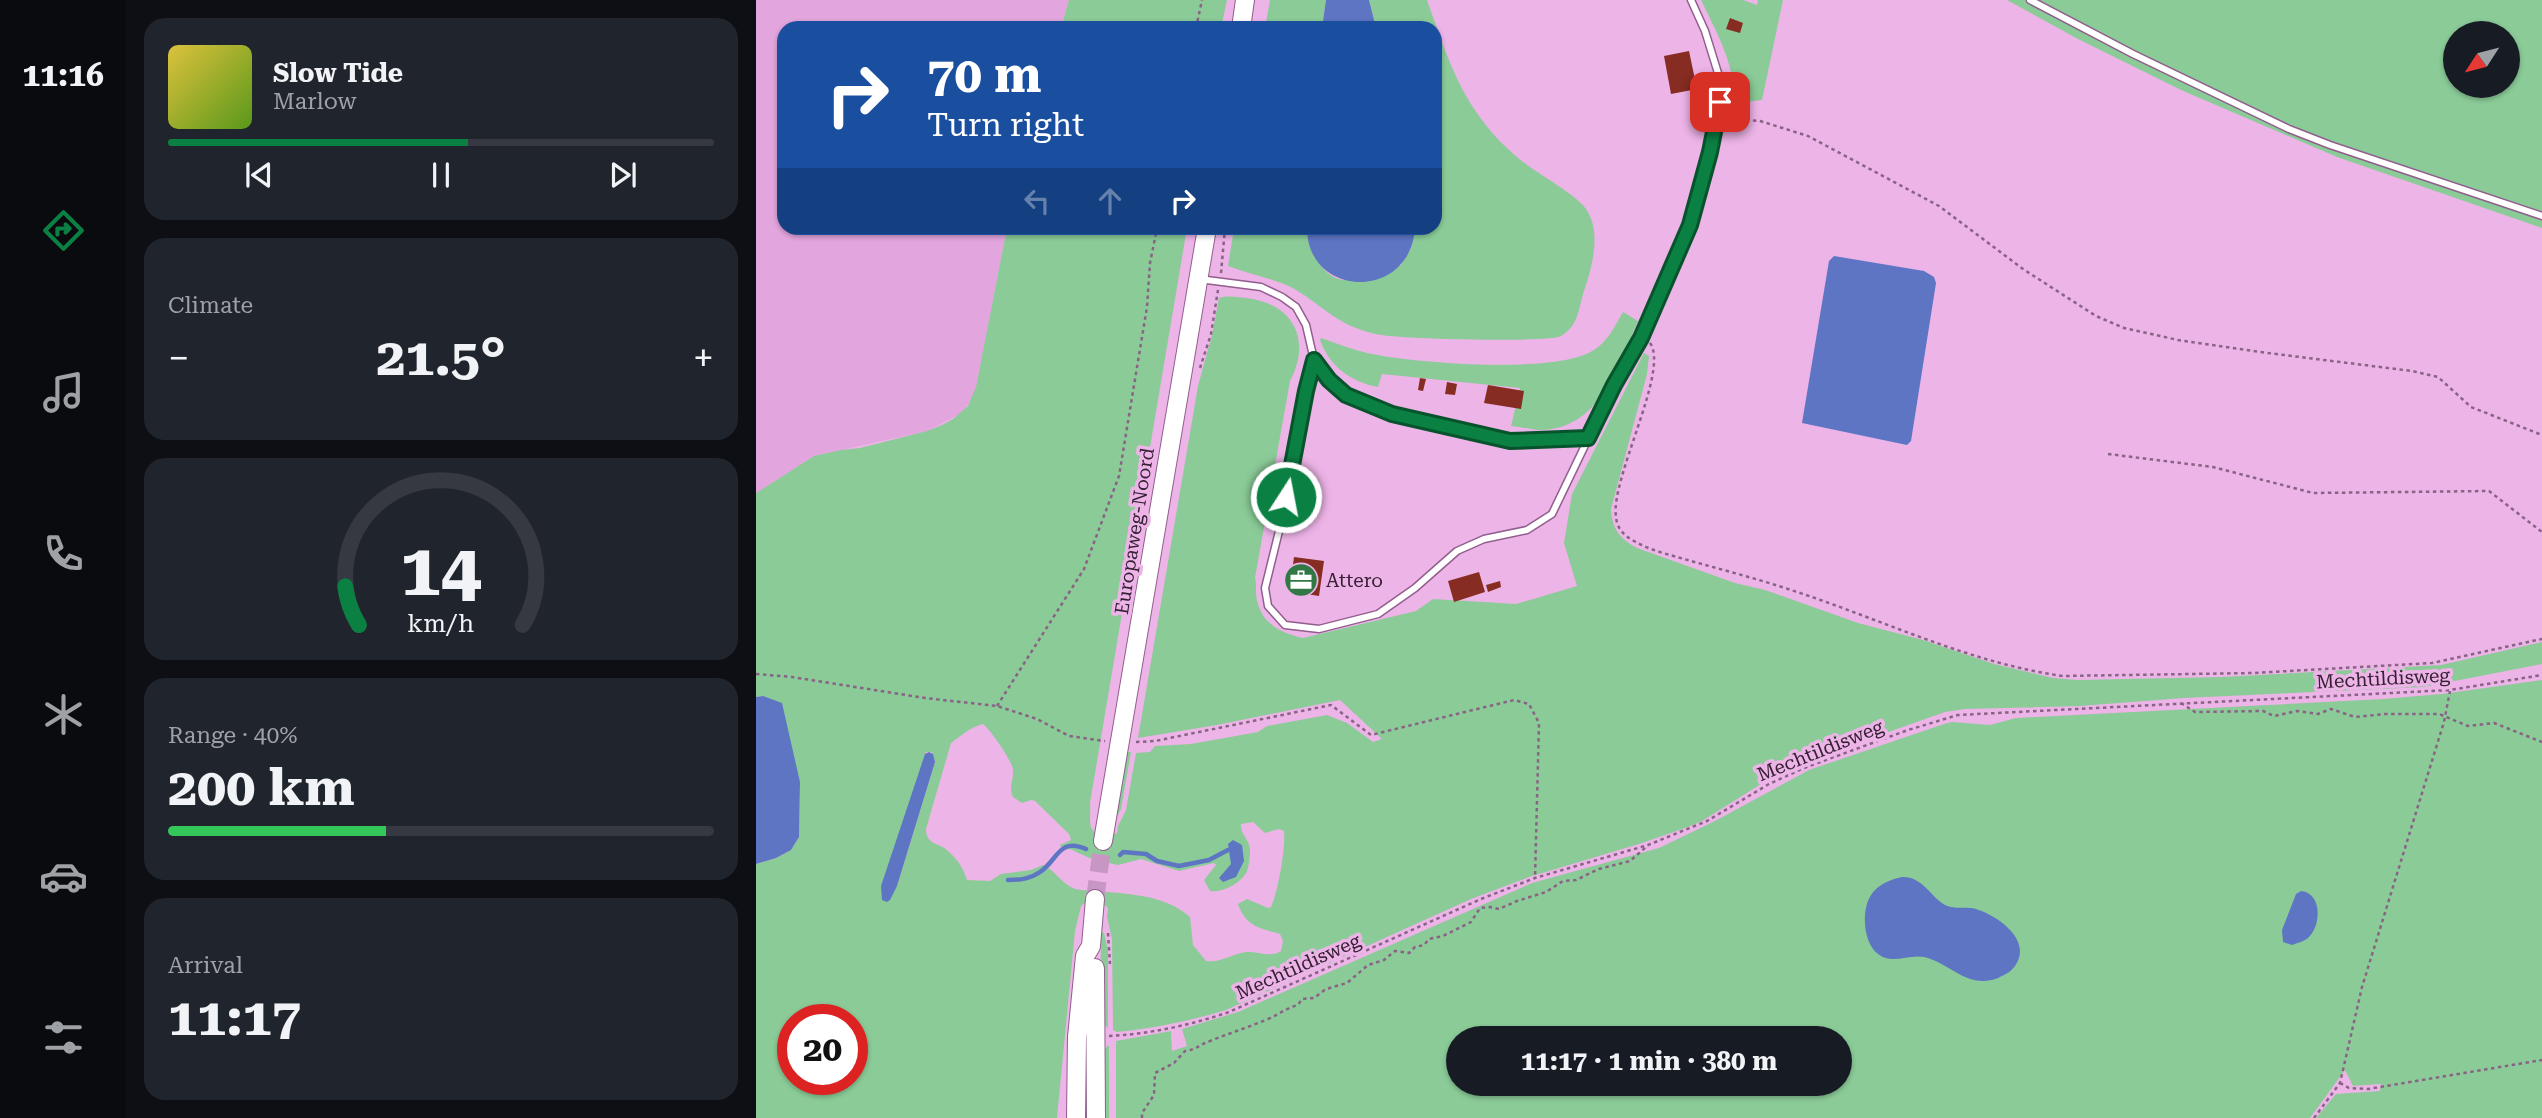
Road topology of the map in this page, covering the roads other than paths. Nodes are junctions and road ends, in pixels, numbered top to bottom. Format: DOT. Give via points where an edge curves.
graph roads {
  1 [pos="1245,0"];
  2 [pos="1690,0"];
  3 [pos="2030,0"];
  4 [pos="1242,21"];
  5 [pos="2542,216"];
  6 [pos="1205,235"];
  7 [pos="1198,279"];
  8 [pos="1314,360"];
  9 [pos="1588,438"];
  10 [pos="1103,841"];
  11 [pos="1095,899"];
  12 [pos="1091,946"];
  13 [pos="1076,1118"];
  14 [pos="1096,1118"];
  1 -- 4 [label="street"];
  2 -- 9 [label="lane" via="1722,86 1718,118 1690,225 1641,338"];
  3 -- 5 [label="lane" via="2289,129"];
  6 -- 7 [label="street, Europaweg-Noord"];
  7 -- 8 [label="lane" via="1261,287 1282,297 1296,307 1306,325"];
  7 -- 10 [label="street, Europaweg-Noord"];
  8 -- 9 [label="lane" via="1346,395 1392,414 1510,441"];
  8 -- 9 [label="lane" via="1265,588 1268,606 1285,625 1320,629 1378,614 1457,551 1484,539 1527,530 1552,514"];
  11 -- 12 [label="street"];
  12 -- 13 [label="street" via="1085,956 1077,1037"];
  12 -- 14 [label="street" via="1096,957"];
}
